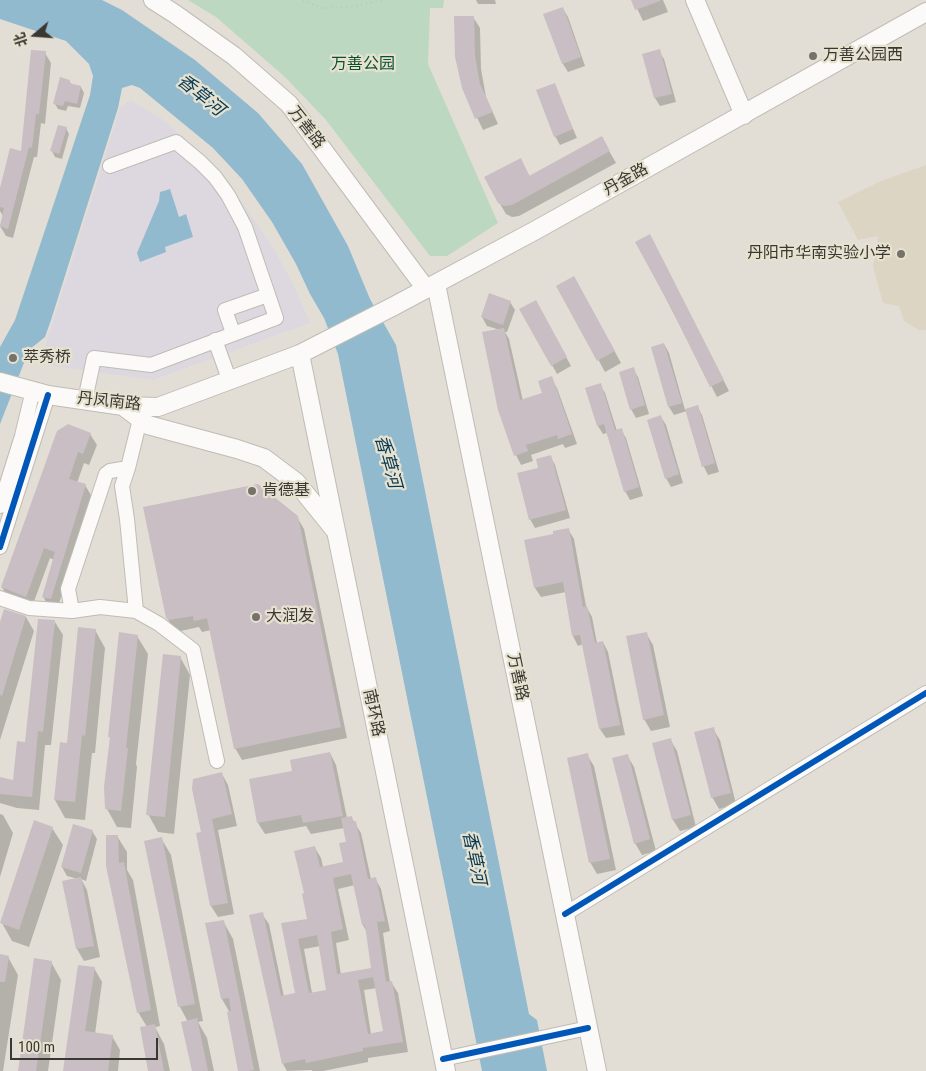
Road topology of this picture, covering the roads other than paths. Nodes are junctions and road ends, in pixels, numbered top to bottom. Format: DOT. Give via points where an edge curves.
graph roads {
  1 [pos="153,0"];
  2 [pos="696,0"];
  3 [pos="926,12"];
  4 [pos="744,115"];
  5 [pos="110,166"];
  6 [pos="431,286"];
  7 [pos="268,294"];
  8 [pos="233,333"];
  9 [pos="215,340"];
  10 [pos="300,354"];
  11 [pos="229,380"];
  12 [pos="0,382"];
  13 [pos="33,390"];
  14 [pos="85,400"];
  15 [pos="141,413"];
  16 [pos="128,468"];
  17 [pos="0,506"];
  18 [pos="336,531"];
  19 [pos="0,548"];
  20 [pos="0,598"];
  21 [pos="72,611"];
  22 [pos="136,611"];
  23 [pos="926,693"];
  24 [pos="217,761"];
  25 [pos="565,914"];
  26 [pos="588,1028"];
  27 [pos="445,1065"];
  28 [pos="597,1071"];
  1 -- 6 [label="main road, 万善路" via="234,56 289,104"];
  2 -- 4 [label="main road"];
  3 -- 4 [label="main road, 丹金路"];
  4 -- 6 [label="main road, 丹金路"];
  5 -- 7 [label="street" via="176,142 215,177 228,195 248,235"];
  6 -- 10 [label="main road, 丹金路"];
  6 -- 25 [label="main road, 万善路"];
  7 -- 8 [label="street" via="225,310"];
  7 -- 8 [label="street" via="276,318"];
  8 -- 9 [label="street"];
  9 -- 11 [label="street"];
  9 -- 14 [label="street" via="151,365 94,358"];
  10 -- 11 [label="main road, 丹凤南路"];
  10 -- 18 [label="main road, 南环路"];
  11 -- 15 [label="main road, 丹凤南路"];
  12 -- 13 [label="main road, 丹凤南路"];
  13 -- 14 [label="main road, 丹凤南路"];
  13 -- 17 [label="street"];
  13 -- 19 [label="street"];
  14 -- 15 [label="main road, 丹凤南路" via="123,406"];
  15 -- 16 [label="street"];
  15 -- 18 [label="main road" via="148,425 264,458 296,482"];
  16 -- 21 [label="street" via="106,474 68,589"];
  16 -- 22 [label="street" via="122,486"];
  18 -- 27 [label="main road, 南环路"];
  20 -- 21 [label="street" via="29,608"];
  21 -- 22 [label="street" via="100,607"];
  22 -- 24 [label="street" via="193,650"];
  23 -- 25 [label="street"];
  25 -- 26 [label="main road, 万善路"];
  26 -- 27 [label="street" via="469,1053"];
  26 -- 28 [label="main road, 万善路"];
}
